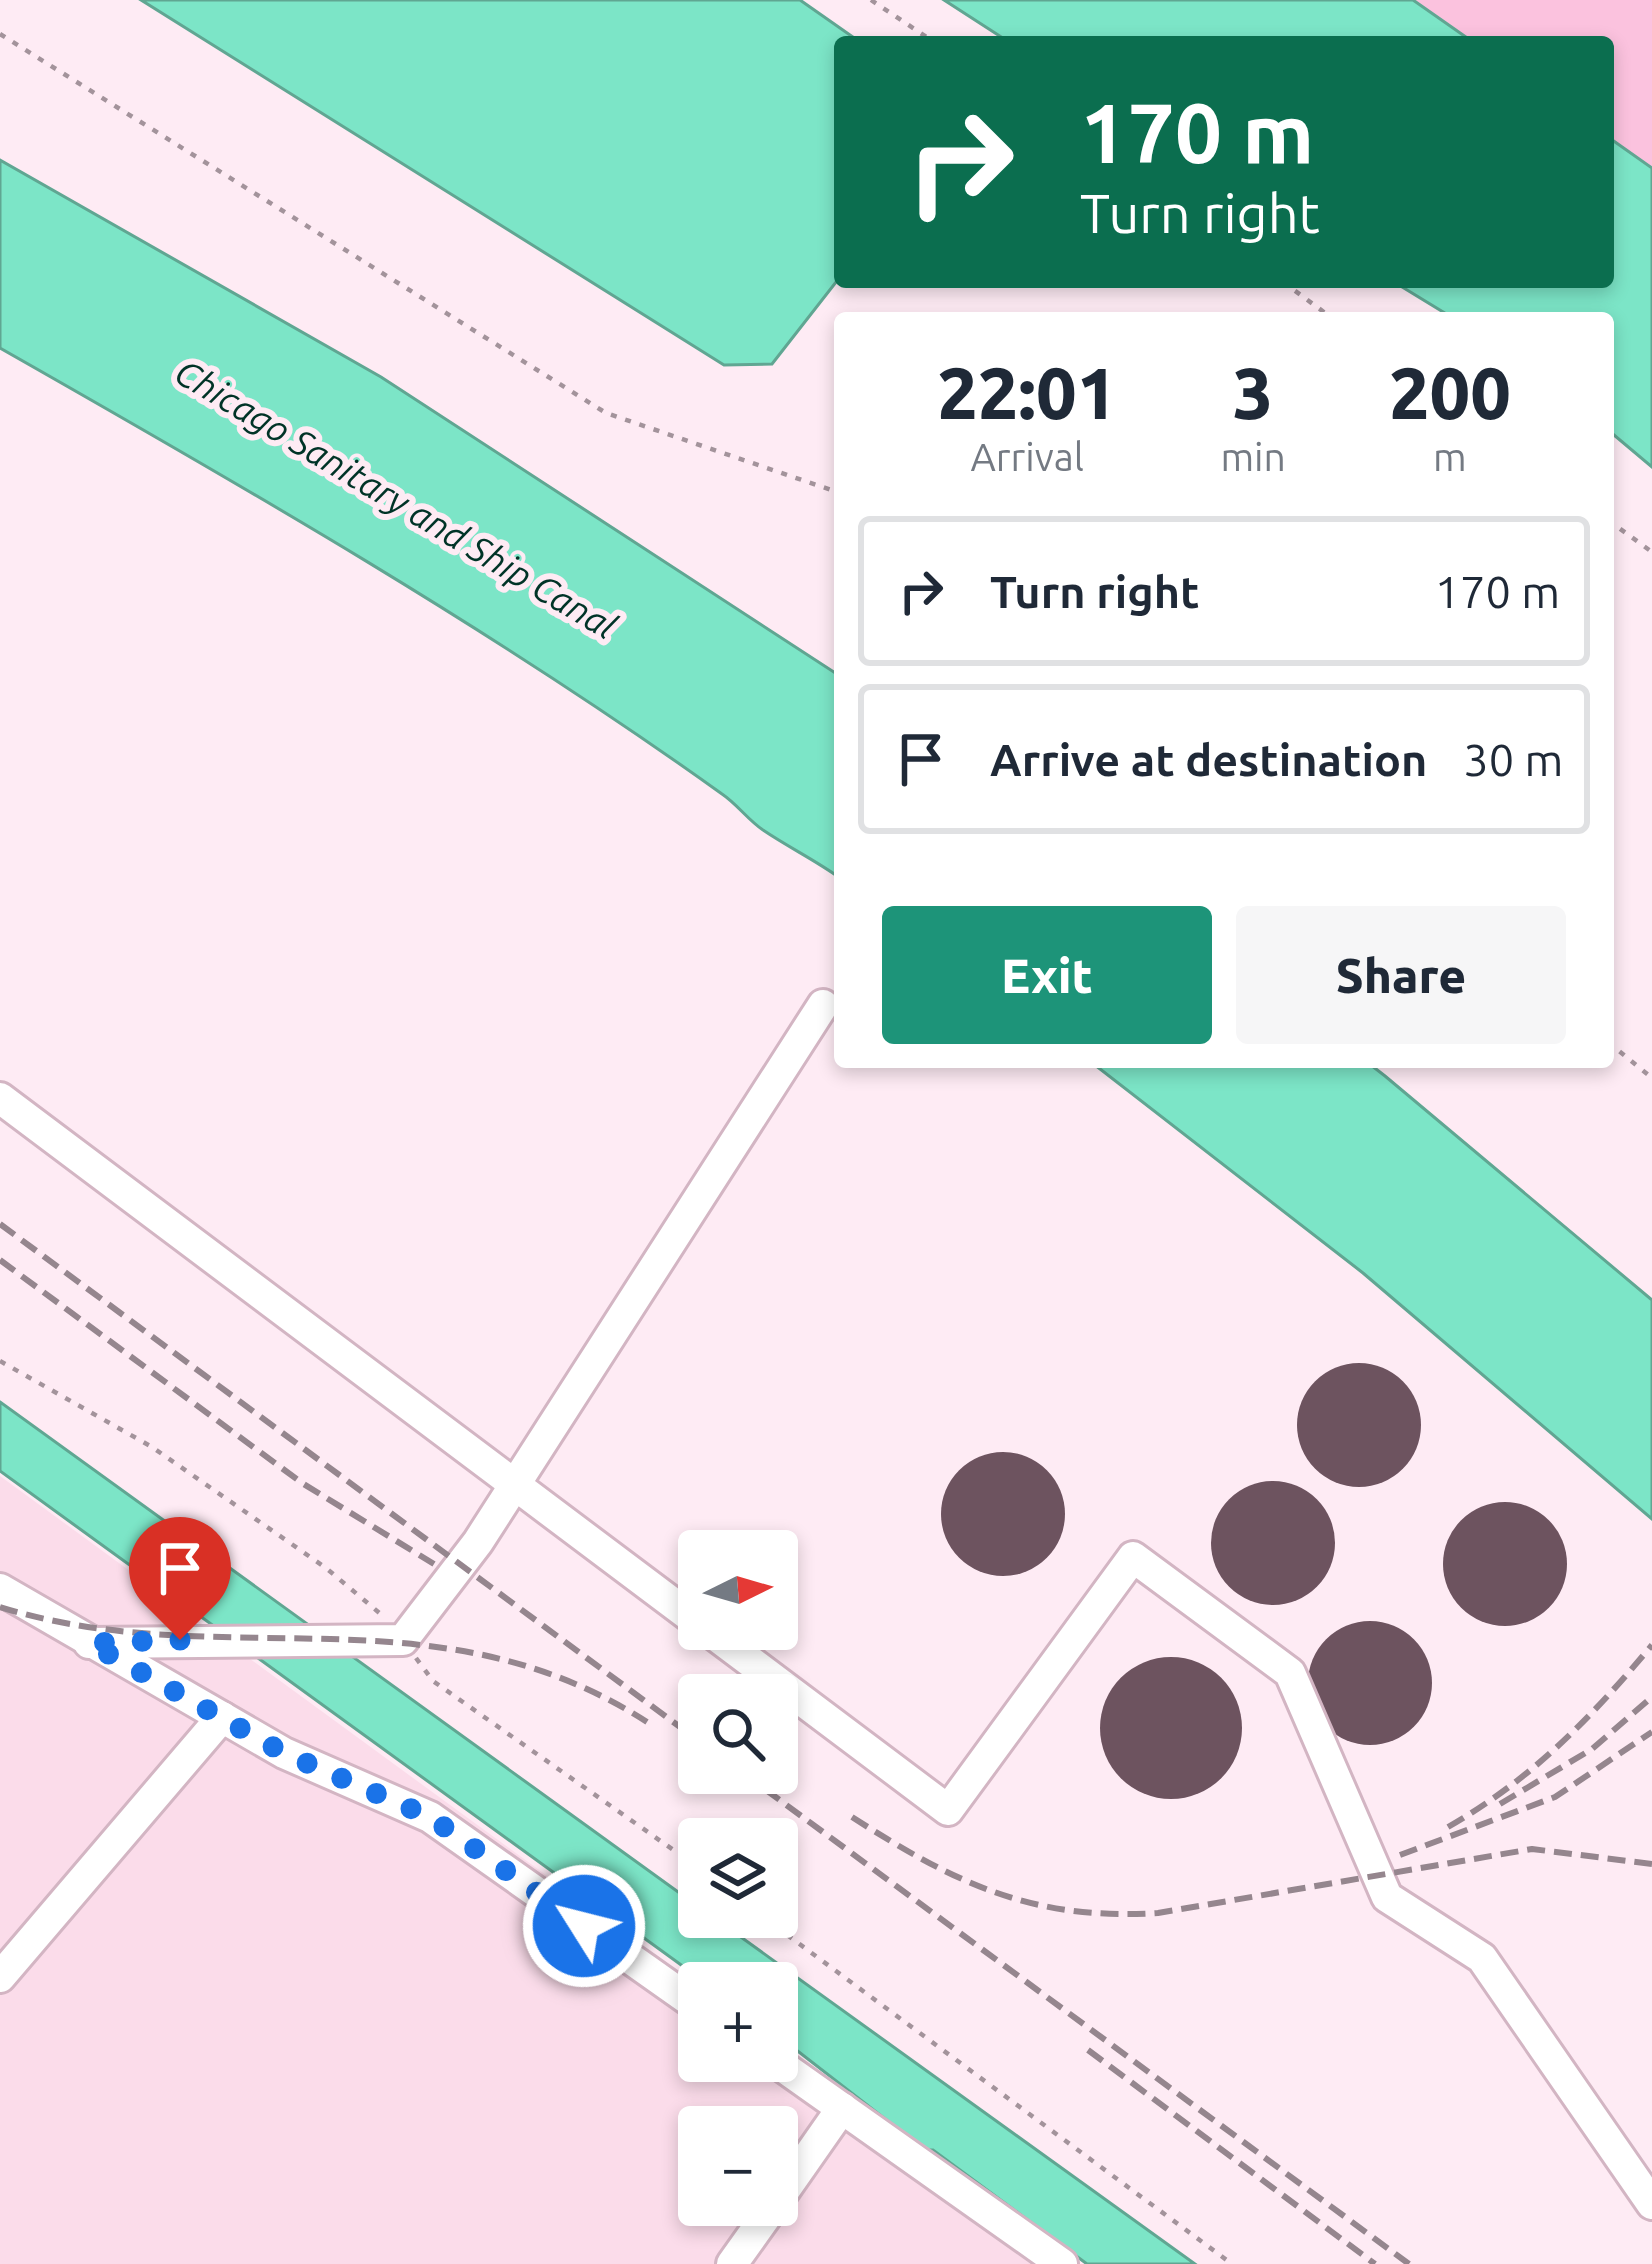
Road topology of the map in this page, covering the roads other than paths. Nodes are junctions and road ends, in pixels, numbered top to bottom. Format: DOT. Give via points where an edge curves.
graph roads {
  1 [pos="823,1005"];
  2 [pos="0,1098"];
  3 [pos="514,1484"];
  4 [pos="0,1589"];
  5 [pos="678,1607"];
  6 [pos="89,1643"];
  7 [pos="735,1650"];
  8 [pos="222,1718"];
  9 [pos="0,1977"];
  10 [pos="678,1992"];
  11 [pos="798,2077"];
  12 [pos="842,2108"];
  13 [pos="798,2171"];
  14 [pos="1652,2204"];
  15 [pos="759,2226"];
  16 [pos="732,2264"];
  17 [pos="1062,2264"];
  1 -- 3 [label="lane"];
  2 -- 3 [label="lane"];
  3 -- 5 [label="lane"];
  3 -- 6 [label="lane" via="389,1641"];
  4 -- 6 [label="lane"];
  6 -- 8 [label="lane"];
  7 -- 14 [label="lane" via="948,1810 1133,1557 1290,1673 1388,1897 1482,1958"];
  8 -- 9 [label="lane"];
  8 -- 10 [label="lane" via="430,1817"];
  11 -- 12 [label="lane"];
  12 -- 13 [label="lane"];
  12 -- 17 [label="lane"];
  15 -- 16 [label="lane"];
}
